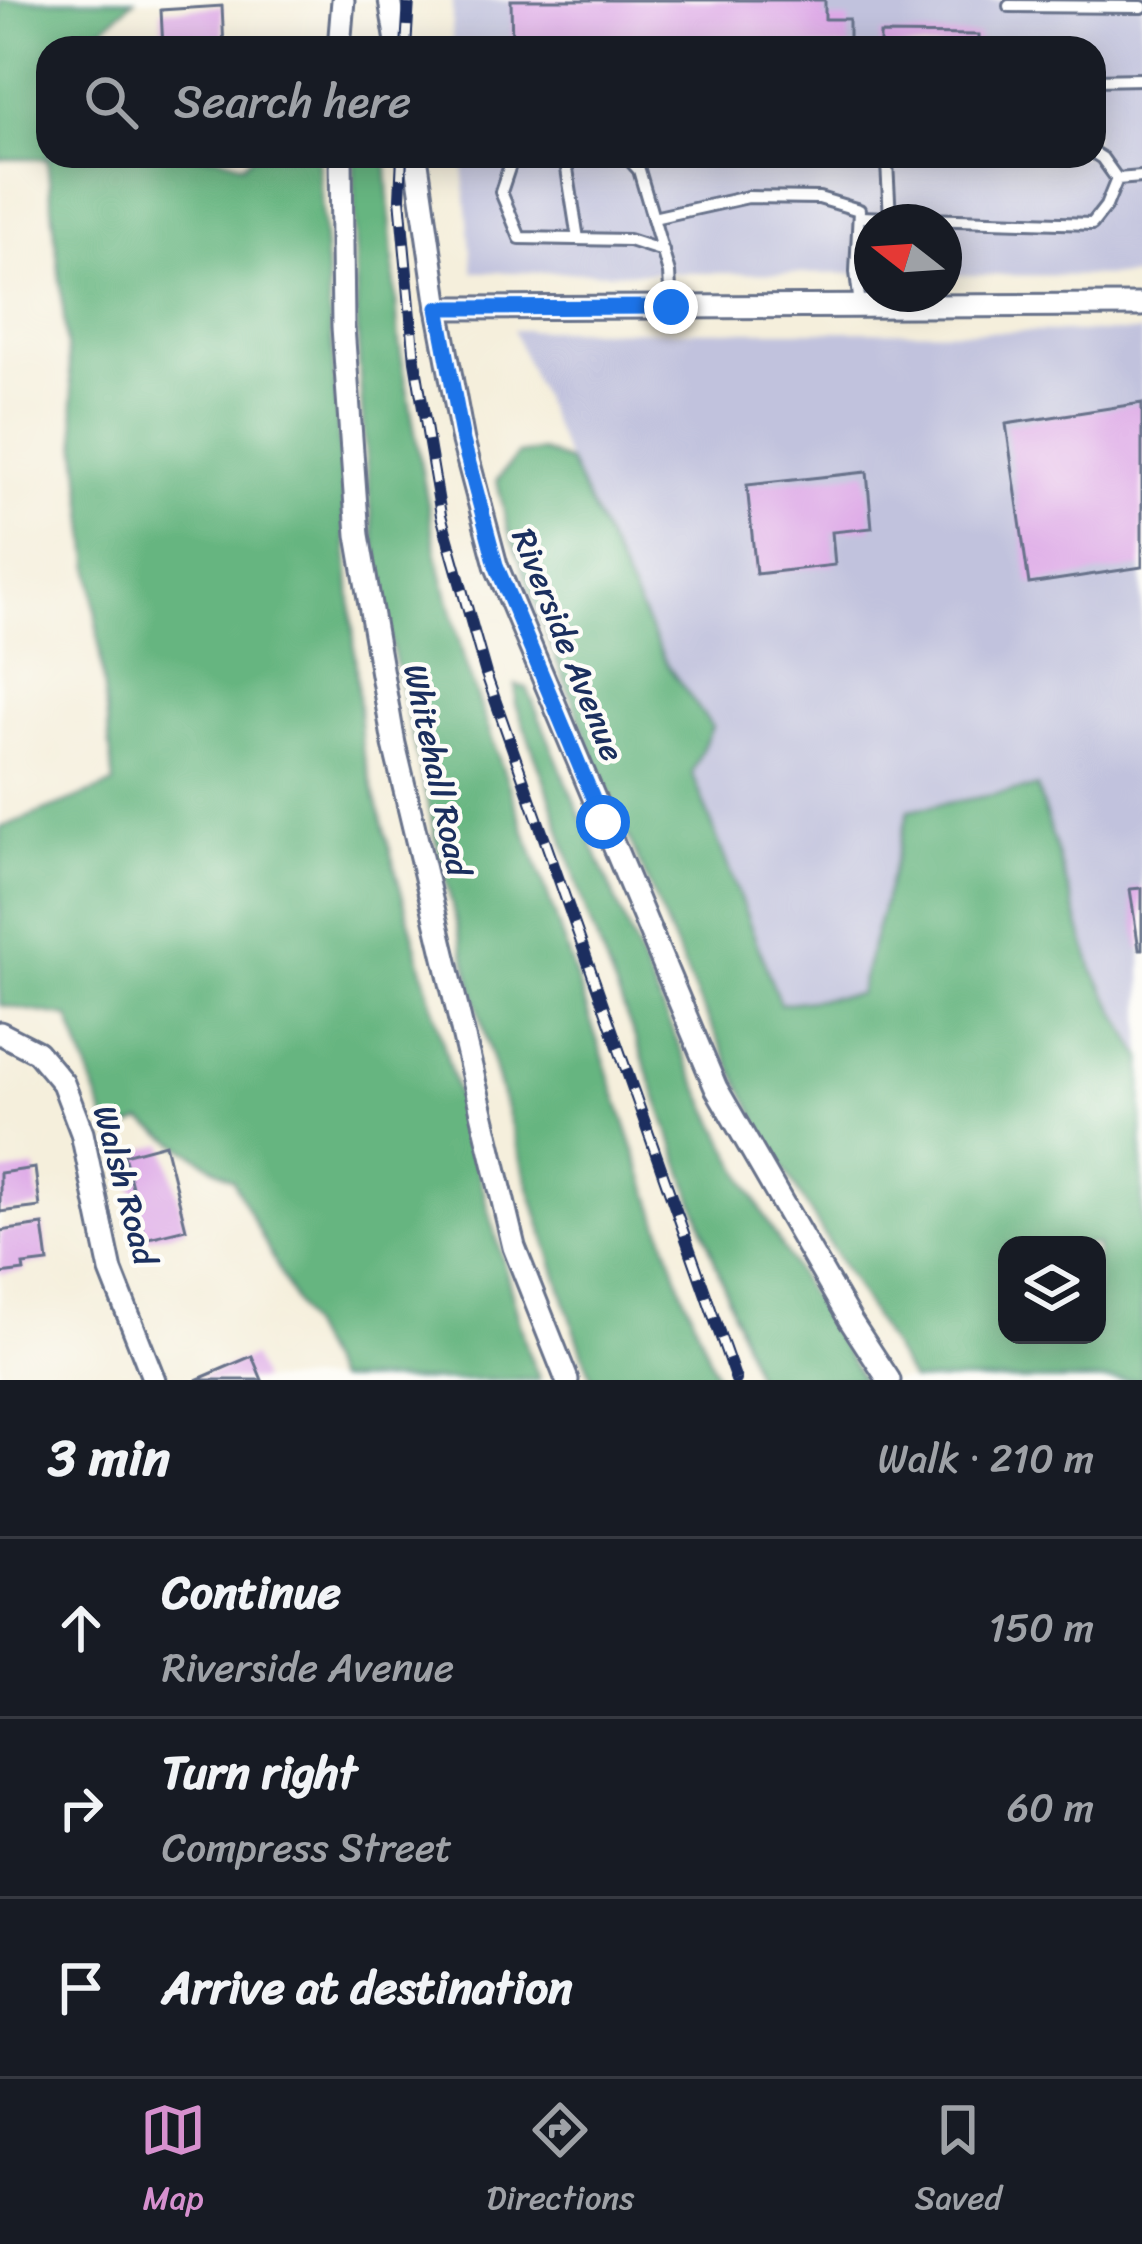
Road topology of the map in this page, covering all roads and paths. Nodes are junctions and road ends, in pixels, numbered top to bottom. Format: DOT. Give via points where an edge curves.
graph roads {
  1 [pos="343,0"];
  2 [pos="390,0"];
  3 [pos="1009,6"];
  4 [pos="1142,7"];
  5 [pos="340,36"];
  6 [pos="396,36"];
  7 [pos="1106,80"];
  8 [pos="1142,80"];
  9 [pos="1106,163"];
  10 [pos="341,168"];
  11 [pos="418,168"];
  12 [pos="510,168"];
  13 [pos="567,168"];
  14 [pos="637,168"];
  15 [pos="887,168"];
  16 [pos="1142,177"];
  17 [pos="1118,179"];
  18 [pos="889,204"];
  19 [pos="854,208"];
  20 [pos="653,218"];
  21 [pos="962,220"];
  22 [pos="578,239"];
  23 [pos="663,251"];
  24 [pos="1142,305"];
  25 [pos="962,306"];
  26 [pos="671,307"];
  27 [pos="854,307"];
  28 [pos="438,308"];
  29 [pos="0,1033"];
  30 [pos="154,1380"];
  31 [pos="567,1380"];
  32 [pos="889,1380"];
  1 -- 5 [label="street"];
  2 -- 6 [label="street"];
  3 -- 4 [label="lane"];
  7 -- 8 [label="lane"];
  9 -- 17 [label="lane"];
  10 -- 31 [label="street, Whitehall Road" via="358,536 394,744 514,1246"];
  11 -- 28 [label="street, Riverside Avenue"];
  12 -- 22 [label="lane" via="501,192 520,238"];
  13 -- 22 [label="lane"];
  14 -- 20 [label="lane"];
  15 -- 18 [label="lane"];
  16 -- 17 [label="lane"];
  17 -- 21 [label="lane" via="1092,224"];
  19 -- 20 [label="lane" via="819,198 748,197"];
  20 -- 23 [label="lane"];
  22 -- 23 [label="lane" via="629,240"];
  23 -- 26 [label="lane"];
  24 -- 25 [label="street"];
  26 -- 27 [label="street"];
  26 -- 28 [label="street"];
  28 -- 32 [label="street, Riverside Avenue" via="496,565 594,800 716,1088"];
  29 -- 30 [label="street, Walsh Road" via="37,1052 63,1083 111,1270"];
}
